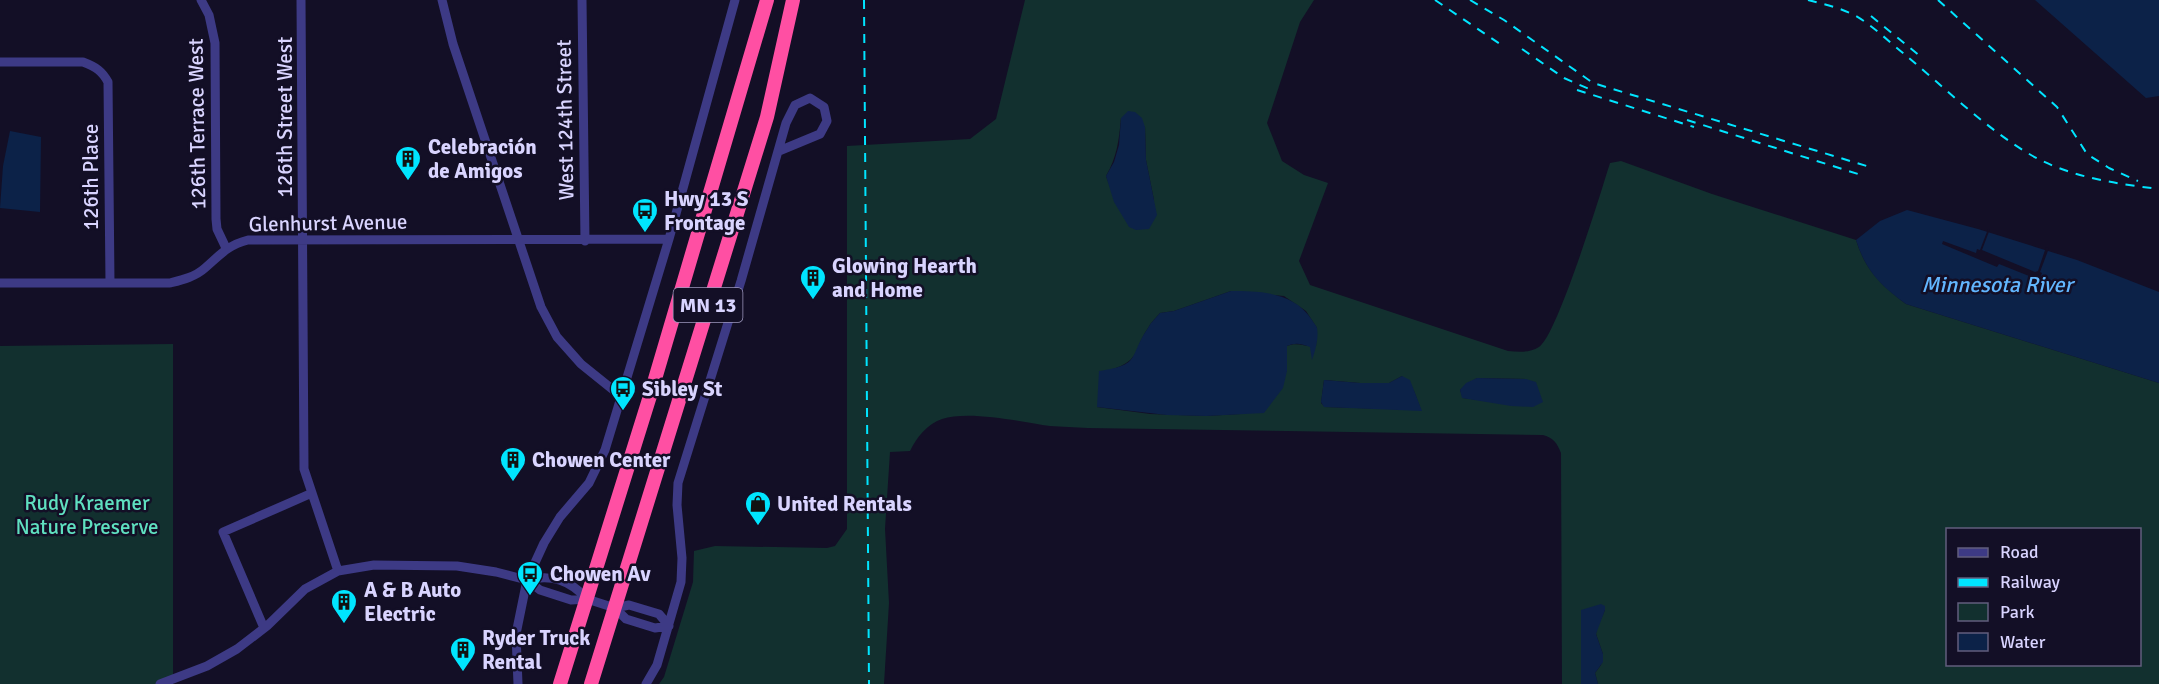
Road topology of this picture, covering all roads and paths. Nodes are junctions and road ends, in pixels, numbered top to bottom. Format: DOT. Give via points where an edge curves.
graph roads {
  1 [pos="201,0"];
  2 [pos="302,0"];
  3 [pos="442,0"];
  4 [pos="582,0"];
  5 [pos="735,0"];
  6 [pos="767,0"];
  7 [pos="793,0"];
  8 [pos="0,62"];
  9 [pos="779,150"];
  10 [pos="303,239"];
  11 [pos="669,239"];
  12 [pos="519,240"];
  13 [pos="585,241"];
  14 [pos="226,248"];
  15 [pos="0,283"];
  16 [pos="110,283"];
  17 [pos="622,397"];
  18 [pos="312,493"];
  19 [pos="338,571"];
  20 [pos="527,580"];
  21 [pos="587,599"];
  22 [pos="615,608"];
  23 [pos="669,626"];
  24 [pos="264,628"];
  25 [pos="160,684"];
  26 [pos="518,684"];
  27 [pos="560,684"];
  28 [pos="591,684"];
  29 [pos="646,684"];
  1 -- 14 [label="street, 126th Terrace West" via="215,43 216,219"];
  2 -- 10 [label="street, 126th Street West"];
  3 -- 12 [label="street"];
  4 -- 13 [label="street, West 124th Street"];
  5 -- 11 [label="street"];
  6 -- 21 [label="highway, MN 13"];
  7 -- 22 [label="highway, MN 13" via="766,117"];
  8 -- 16 [label="street, 126th Place" via="83,62 102,72 109,87"];
  9 -- 9 [label="street" via="820,134 827,121 824,106 810,98 795,105"];
  9 -- 23 [label="street" via="678,483 681,582"];
  10 -- 12 [label="street, Glenhurst Avenue"];
  10 -- 14 [label="street, Glenhurst Avenue" via="248,240"];
  10 -- 18 [label="street, 126th Street West" via="304,469"];
  11 -- 13 [label="street, Glenhurst Avenue"];
  11 -- 17 [label="street"];
  12 -- 13 [label="street, Glenhurst Avenue"];
  12 -- 17 [label="street" via="542,308 557,337 581,364"];
  14 -- 16 [label="street, Glenhurst Avenue" via="187,279 170,283"];
  15 -- 16 [label="street, Glenhurst Avenue"];
  17 -- 20 [label="street" via="605,450 589,483 560,517"];
  18 -- 19 [label="street, 126th Street West"];
  18 -- 24 [label="street" via="224,532"];
  19 -- 20 [label="street" via="374,565 458,566"];
  19 -- 24 [label="street" via="305,589"];
  20 -- 21 [label="street" via="540,590 571,600"];
  20 -- 21 [label="street" via="543,576 575,585"];
  20 -- 26 [label="street" via="516,634"];
  21 -- 22 [label="street"];
  21 -- 27 [label="highway, MN 13"];
  22 -- 23 [label="street" via="626,619 655,628"];
  22 -- 23 [label="street" via="629,604 659,614"];
  22 -- 28 [label="highway, MN 13"];
  23 -- 29 [label="street" via="657,665"];
  24 -- 25 [label="street" via="207,666"];
}
